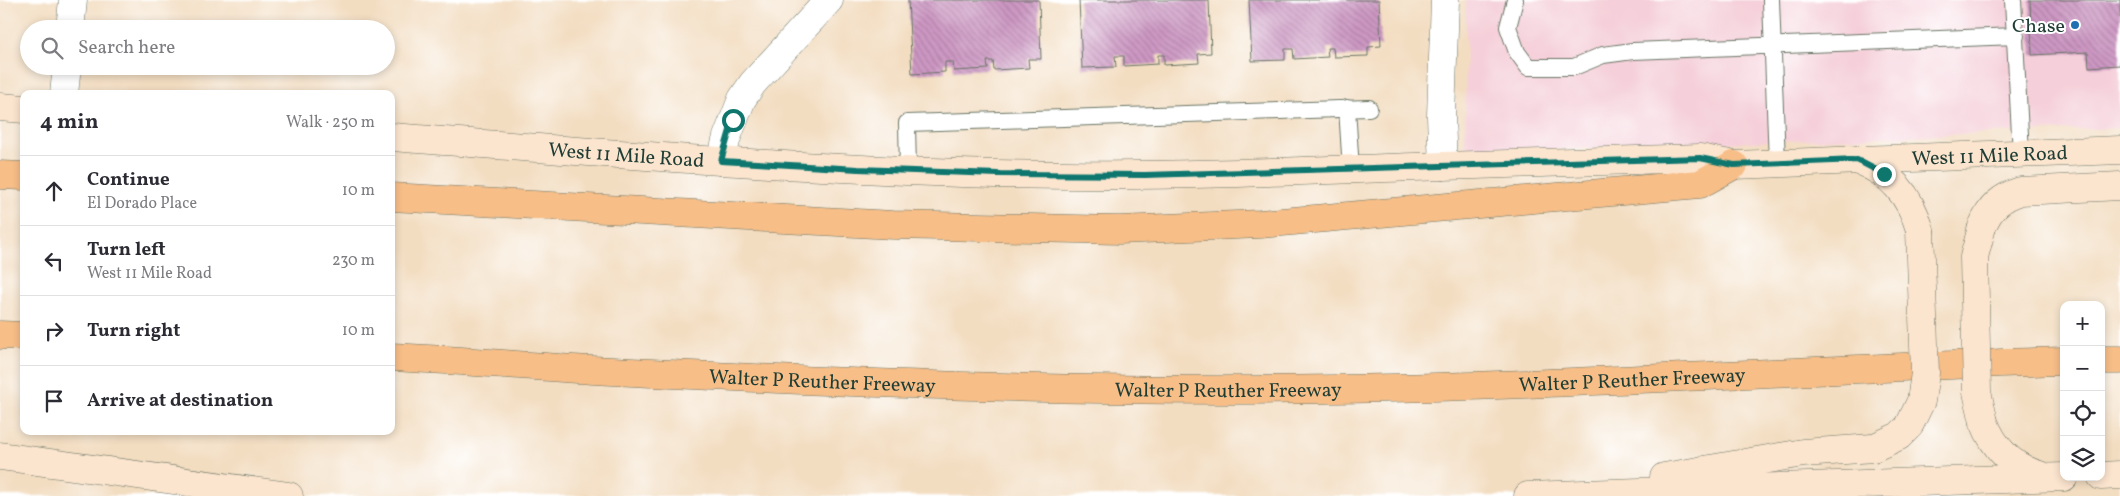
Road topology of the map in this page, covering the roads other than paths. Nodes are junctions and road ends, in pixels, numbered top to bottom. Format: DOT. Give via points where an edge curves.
graph roads {
  1 [pos="73,0"];
  2 [pos="829,0"];
  3 [pos="1445,0"];
  4 [pos="1515,0"];
  5 [pos="1771,0"];
  6 [pos="2013,0"];
  7 [pos="71,20"];
  8 [pos="2016,36"];
  9 [pos="1773,45"];
  10 [pos="66,75"];
  11 [pos="64,90"];
  12 [pos="0,107"];
  13 [pos="1347,108"];
  14 [pos="1369,108"];
  15 [pos="20,109"];
  16 [pos="395,137"];
  17 [pos="2120,150"];
  18 [pos="2021,154"];
  19 [pos="1857,160"];
  20 [pos="721,161"];
  21 [pos="1778,163"];
  22 [pos="1734,165"];
  23 [pos="1443,166"];
  24 [pos="1351,170"];
  25 [pos="908,171"];
  26 [pos="0,175"];
  27 [pos="20,176"];
  28 [pos="2120,186"];
  29 [pos="395,198"];
  30 [pos="0,334"];
  31 [pos="20,336"];
  32 [pos="395,357"];
  33 [pos="2105,360"];
  34 [pos="2120,360"];
  35 [pos="2060,361"];
  36 [pos="0,456"];
  37 [pos="2120,475"];
  38 [pos="2105,476"];
  39 [pos="2056,478"];
  40 [pos="1561,495"];
  41 [pos="289,496"];
  42 [pos="1528,496"];
  1 -- 7 [label="street"];
  2 -- 20 [label="street" via="742,99"];
  3 -- 23 [label="street" via="1441,116"];
  4 -- 9 [label="lane" via="1508,27 1517,52 1528,67 1574,67 1602,55 1633,51"];
  5 -- 9 [label="lane"];
  6 -- 8 [label="lane"];
  8 -- 9 [label="lane"];
  8 -- 18 [label="lane"];
  9 -- 21 [label="lane"];
  10 -- 11 [label="street"];
  12 -- 15 [label="main road"];
  13 -- 14 [label="lane"];
  13 -- 24 [label="lane"];
  13 -- 25 [label="lane" via="907,123"];
  16 -- 20 [label="main road, West 11 Mile Road"];
  17 -- 18 [label="main road, West 11 Mile Road"];
  18 -- 19 [label="main road, West 11 Mile Road"];
  19 -- 21 [label="main road, West 11 Mile Road"];
  19 -- 40 [label="main road, bridge" via="1896,183 1912,208 1920,230 1925,373 1921,401 1909,426 1899,436 1872,448 1803,453"];
  20 -- 25 [label="main road, West 11 Mile Road"];
  21 -- 22 [label="main road, West 11 Mile Road"];
  22 -- 23 [label="main road, West 11 Mile Road" via="1700,158"];
  22 -- 29 [label="highway" via="1700,184 1260,224 1119,230 893,225"];
  23 -- 24 [label="main road, West 11 Mile Road"];
  24 -- 25 [label="main road, West 11 Mile Road" via="1145,175"];
  26 -- 27 [label="highway"];
  28 -- 39 [label="main road, bridge" via="2021,191 2006,196 1987,214 1974,257 1977,392 1984,422 2008,458 2031,473"];
  30 -- 31 [label="highway"];
  32 -- 35 [label="highway, Walter P Reuther Freeway" via="806,380 1090,389 1460,386"];
  33 -- 34 [label="highway"];
  36 -- 41 [label="main road"];
  37 -- 38 [label="main road"];
  39 -- 40 [label="main road"];
  40 -- 42 [label="main road"];
}
